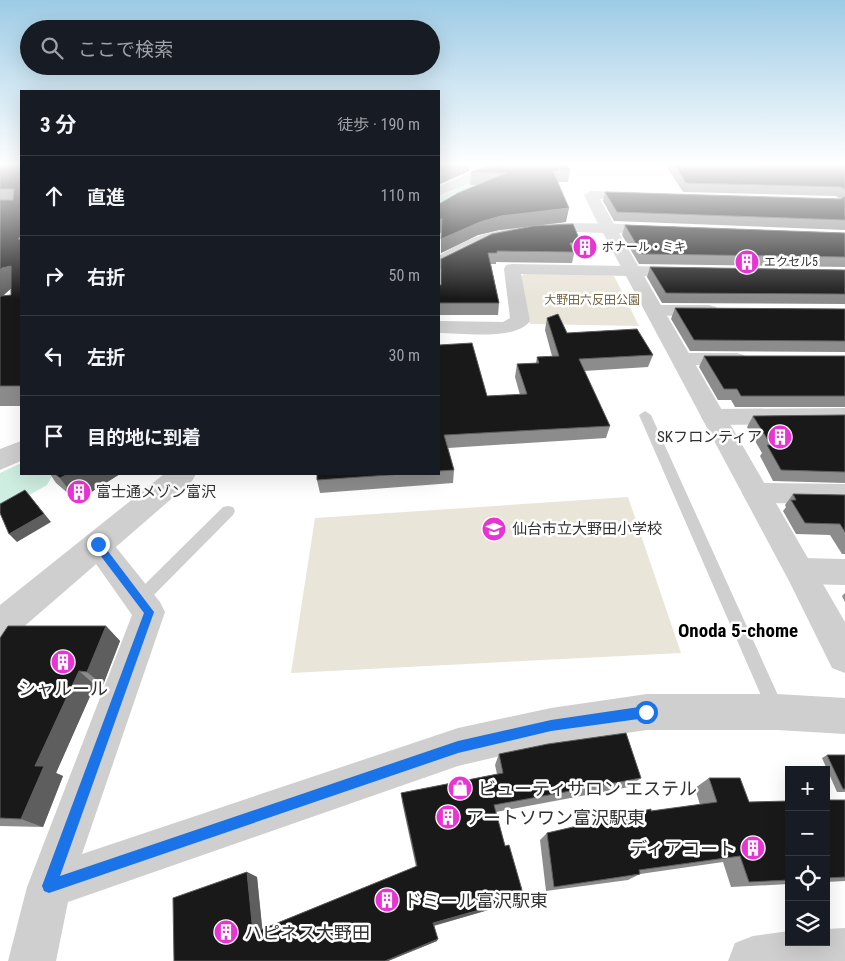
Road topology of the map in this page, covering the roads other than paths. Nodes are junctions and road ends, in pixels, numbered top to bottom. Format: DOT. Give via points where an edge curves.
graph roads {
  1 [pos="598,209"];
  2 [pos="608,228"];
  3 [pos="647,229"];
  4 [pos="440,263"];
  5 [pos="633,271"];
  6 [pos="700,272"];
  7 [pos="655,311"];
  8 [pos="731,312"];
  9 [pos="440,327"];
  10 [pos="683,360"];
  11 [pos="759,360"];
  12 [pos="645,415"];
  13 [pos="845,416"];
  14 [pos="713,417"];
  15 [pos="20,450"];
  16 [pos="0,460"];
  17 [pos="181,475"];
  18 [pos="755,493"];
  19 [pos="845,494"];
  20 [pos="228,511"];
  21 [pos="98,544"];
  22 [pos="800,572"];
  23 [pos="845,572"];
  24 [pos="140,600"];
  25 [pos="0,626"];
  26 [pos="845,656"];
  27 [pos="777,712"];
  28 [pos="845,716"];
  29 [pos="49,886"];
  30 [pos="845,953"];
  31 [pos="32,961"];
  32 [pos="753,961"];
  1 -- 2 [label="street"];
  2 -- 3 [label="street"];
  2 -- 4 [label="street" via="553,228 501,235 464,247"];
  2 -- 5 [label="street"];
  5 -- 6 [label="street"];
  5 -- 7 [label="street"];
  5 -- 9 [label="street" via="512,269 520,321 506,328"];
  7 -- 8 [label="street"];
  7 -- 10 [label="street"];
  10 -- 11 [label="street"];
  10 -- 14 [label="street"];
  12 -- 27 [label="lane"];
  13 -- 14 [label="street"];
  14 -- 18 [label="street"];
  15 -- 16 [label="street"];
  17 -- 21 [label="street"];
  18 -- 19 [label="street"];
  18 -- 22 [label="street"];
  20 -- 24 [label="lane"];
  21 -- 24 [label="street"];
  21 -- 25 [label="street"];
  22 -- 23 [label="street"];
  22 -- 26 [label="street"];
  24 -- 29 [label="street" via="149,612"];
  27 -- 28 [label="street"];
  27 -- 29 [label="street" via="646,712 551,726 468,745"];
  29 -- 31 [label="street"];
  30 -- 32 [label="street" via="797,954"];
}
